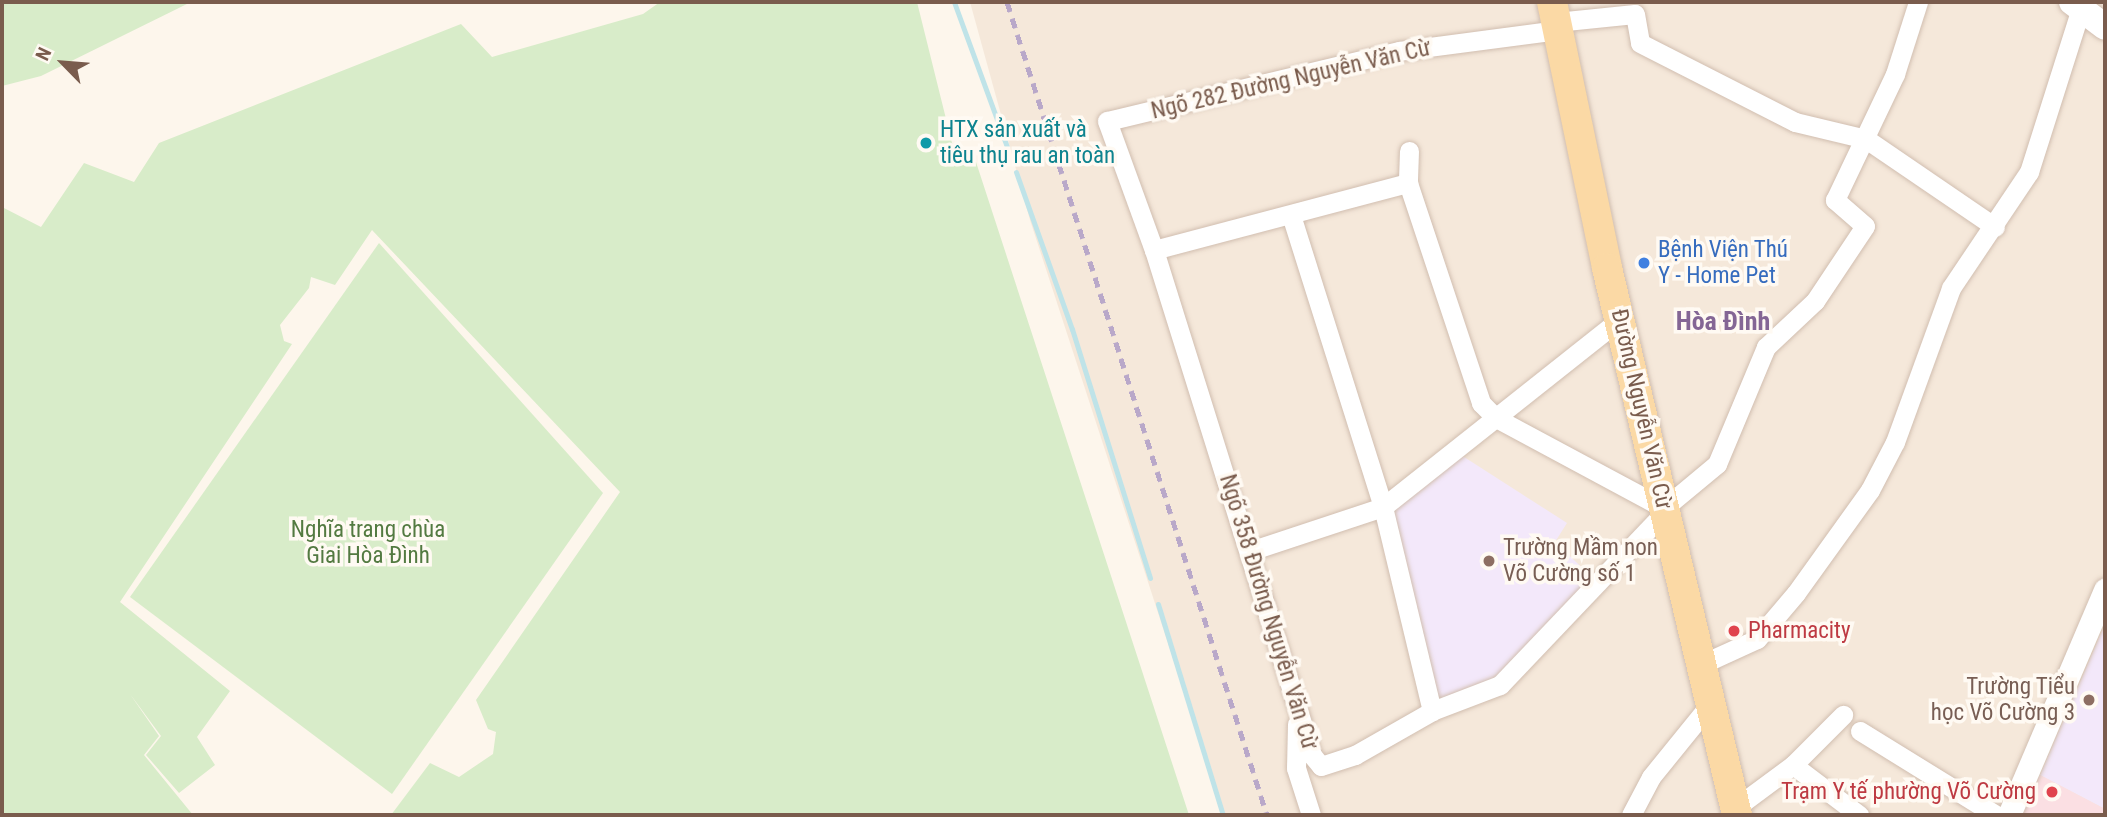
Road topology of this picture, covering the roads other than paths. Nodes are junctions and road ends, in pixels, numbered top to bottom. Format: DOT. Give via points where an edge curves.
graph roads {
  1 [pos="1919,2"];
  2 [pos="2079,4"];
  3 [pos="1555,18"];
  4 [pos="2105,27"];
  5 [pos="1107,121"];
  6 [pos="1866,139"];
  7 [pos="1409,151"];
  8 [pos="1408,183"];
  9 [pos="1291,215"];
  10 [pos="1996,227"];
  11 [pos="1154,250"];
  12 [pos="1620,319"];
  13 [pos="1496,418"];
  14 [pos="1383,507"];
  15 [pos="1665,510"];
  16 [pos="1250,551"];
  17 [pos="2105,590"];
  18 [pos="1702,664"];
  19 [pos="1711,703"];
  20 [pos="1297,709"];
  21 [pos="1432,711"];
  22 [pos="1843,715"];
  23 [pos="1860,731"];
  24 [pos="1793,765"];
  25 [pos="1736,811"];
  26 [pos="1311,815"];
  27 [pos="1630,815"];
  28 [pos="1859,815"];
  29 [pos="1996,815"];
  30 [pos="2009,815"];
  1 -- 6 [label="street" via="1895,74"];
  2 -- 4 [label="main road"];
  2 -- 10 [label="street" via="2029,172"];
  3 -- 5 [label="street, Ngõ 282 Đường Nguyễn Văn Cừ"];
  3 -- 6 [label="street, Ngõ 282 Đường Nguyễn Văn Cừ" via="1635,14 1640,43 1657,53 1795,122"];
  3 -- 12 [label="main road, Đường Nguyễn Văn Cừ"];
  5 -- 11 [label="street, Ngõ 358 Đường Nguyễn Văn Cừ"];
  6 -- 10 [label="street"];
  6 -- 15 [label="street, Ngõ 358 Đường Nguyễn Văn Cừ" via="1835,200 1862,220 1860,234 1815,301 1766,347 1717,464"];
  7 -- 8 [label="street"];
  8 -- 9 [label="street"];
  8 -- 13 [label="street" via="1481,403"];
  9 -- 11 [label="street"];
  9 -- 14 [label="street"];
  10 -- 18 [label="street" via="1951,288 1895,442 1870,490 1797,593 1757,639"];
  11 -- 16 [label="street, Ngõ 358 Đường Nguyễn Văn Cừ"];
  12 -- 13 [label="street"];
  12 -- 15 [label="main road, Đường Nguyễn Văn Cừ"];
  13 -- 14 [label="street"];
  13 -- 15 [label="street"];
  14 -- 16 [label="street"];
  14 -- 21 [label="street"];
  15 -- 18 [label="main road, Đường Nguyễn Văn Cừ"];
  15 -- 21 [label="street, Ngõ 358 Đường Nguyễn Văn Cừ" via="1500,685"];
  16 -- 20 [label="street, Ngõ 358 Đường Nguyễn Văn Cừ"];
  17 -- 30 [label="street"];
  18 -- 19 [label="main road, Đường Nguyễn Văn Cừ"];
  19 -- 25 [label="main road, Đường Nguyễn Văn Cừ"];
  19 -- 27 [label="street" via="1651,777"];
  20 -- 21 [label="street, Ngõ 358 Đường Nguyễn Văn Cừ" via="1312,755 1325,766 1355,755"];
  20 -- 26 [label="street" via="1296,768"];
  22 -- 24 [label="street"];
  23 -- 29 [label="street"];
  24 -- 25 [label="street"];
  24 -- 28 [label="street"];
}
